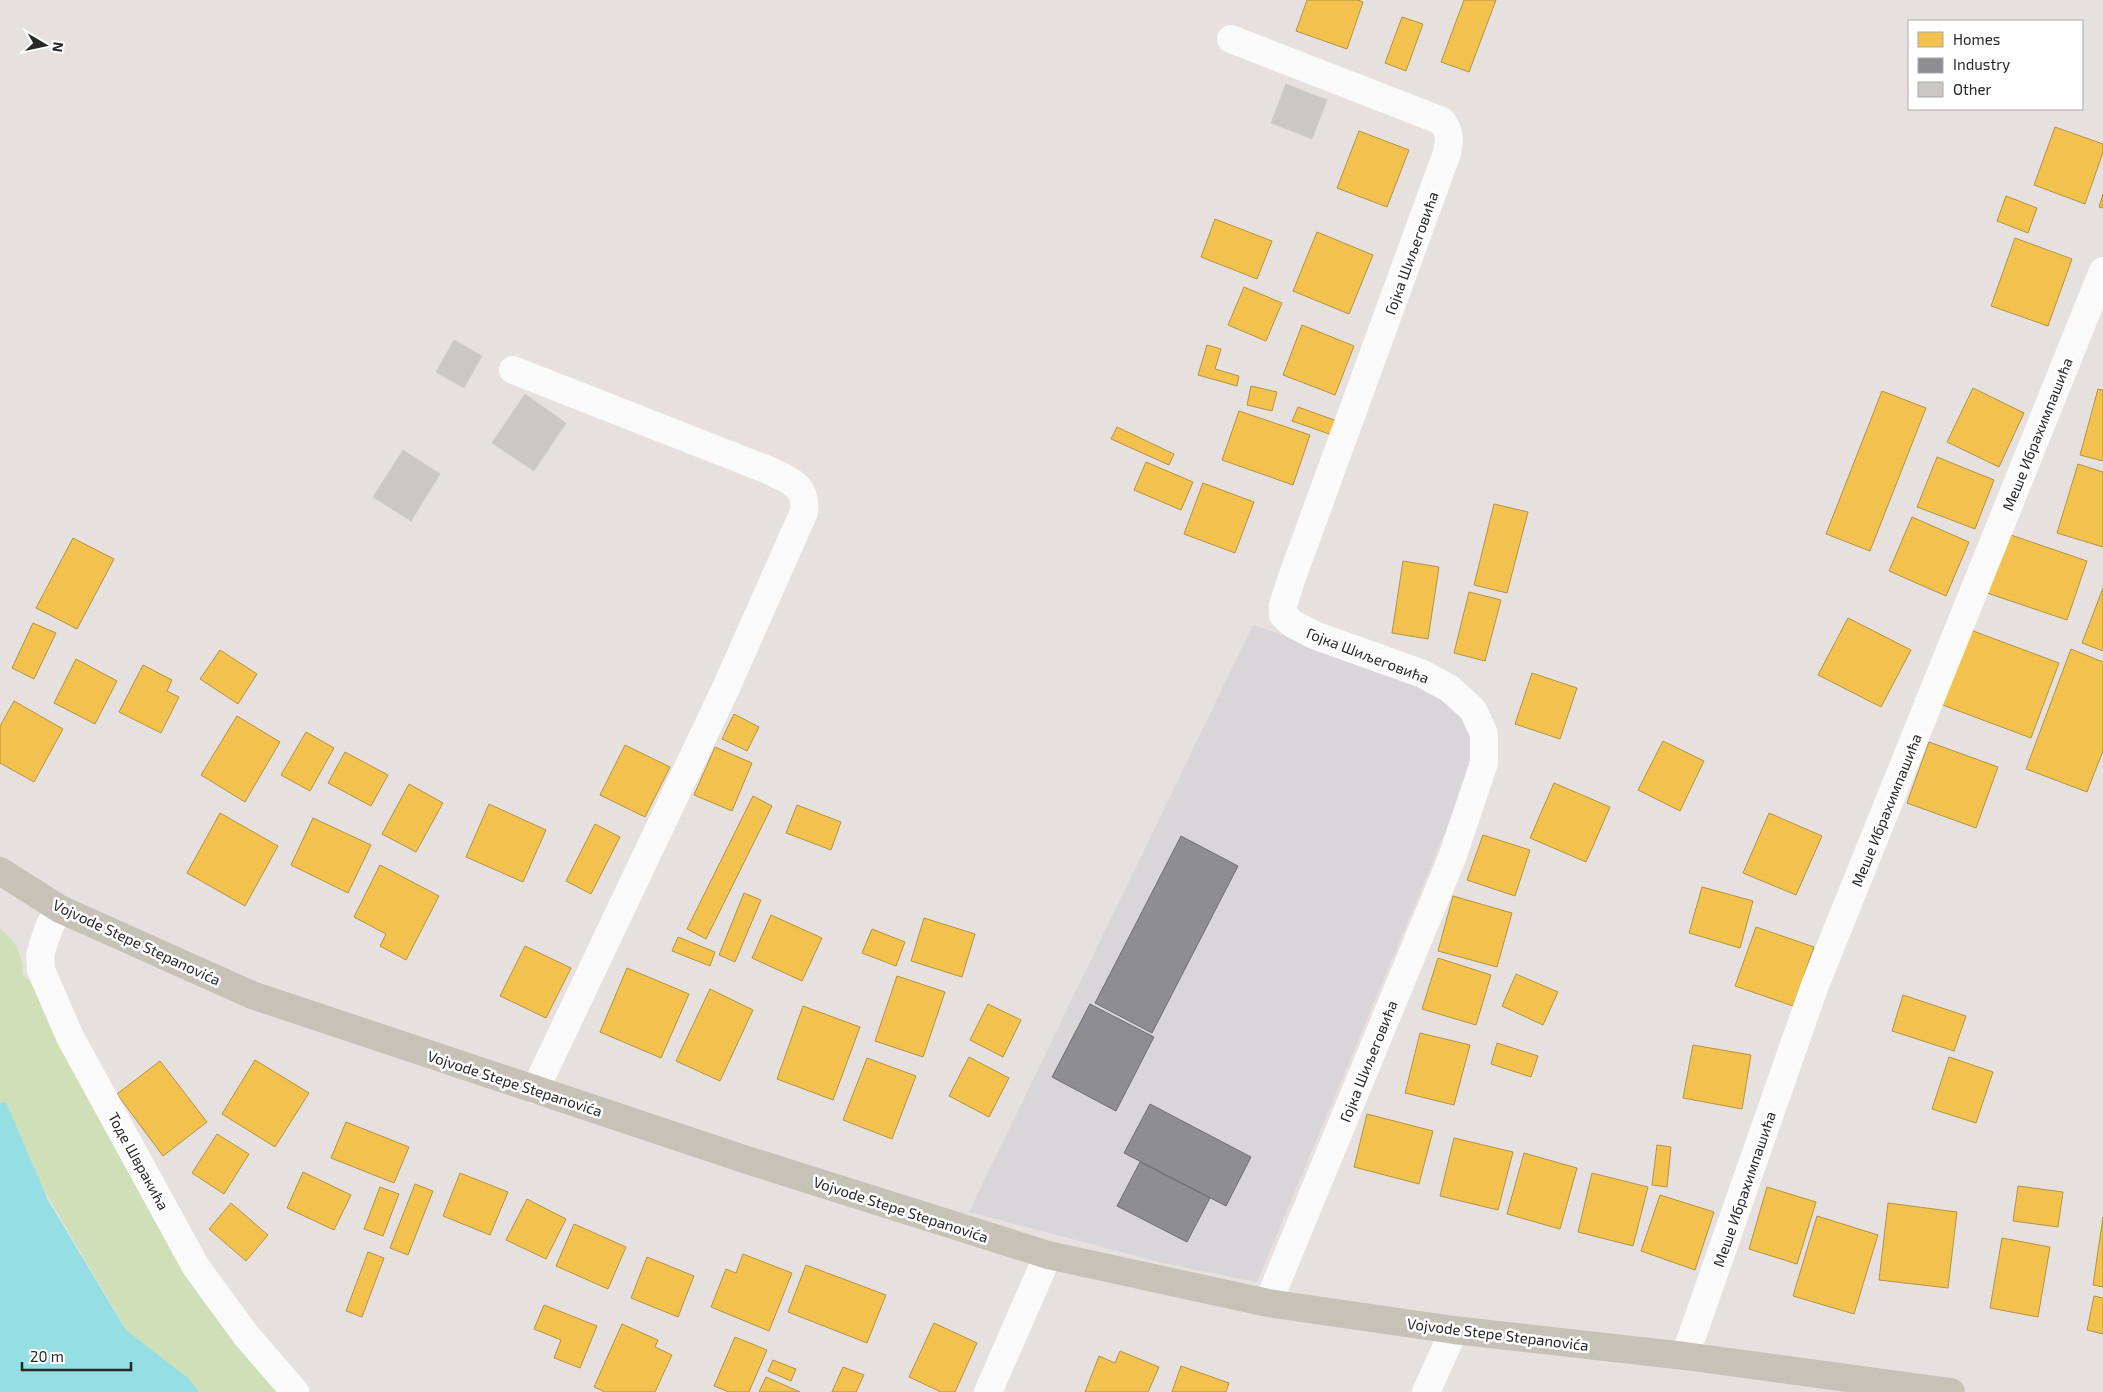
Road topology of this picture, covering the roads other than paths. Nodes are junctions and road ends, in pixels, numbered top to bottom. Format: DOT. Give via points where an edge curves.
graph roads {
  1 [pos="1231,39"];
  2 [pos="2103,270"];
  3 [pos="513,370"];
  4 [pos="0,871"];
  5 [pos="60,908"];
  6 [pos="535,1090"];
  7 [pos="1048,1255"];
  8 [pos="1268,1303"];
  9 [pos="1454,1330"];
  10 [pos="1685,1356"];
  11 [pos="295,1392"];
  12 [pos="988,1392"];
  13 [pos="1426,1392"];
  14 [pos="1951,1392"];
  1 -- 8 [label="street, Гојка Шиљеговића" via="1442,121 1448,129 1447,153 1291,580 1283,615 1314,636 1423,674 1450,688 1473,710 1484,734 1484,763 1452,858"];
  2 -- 10 [label="street, Меше Ибрахимпашића" via="1815,985"];
  3 -- 6 [label="street" via="768,470 797,486 805,502 804,512 725,690"];
  4 -- 5 [label="main road, Vojvode Stepe Stepanovića"];
  5 -- 6 [label="main road, Vojvode Stepe Stepanovića" via="252,995"];
  5 -- 11 [label="street, Тоде Швракића" via="44,942 41,970 70,1037 196,1266 245,1334"];
  6 -- 7 [label="main road, Vojvode Stepe Stepanovića"];
  7 -- 8 [label="main road, Vojvode Stepe Stepanovića"];
  7 -- 12 [label="street"];
  8 -- 9 [label="main road, Vojvode Stepe Stepanovića"];
  9 -- 10 [label="main road, Vojvode Stepe Stepanovića"];
  9 -- 13 [label="street"];
  10 -- 14 [label="main road, Vojvode Stepe Stepanovića"];
}
